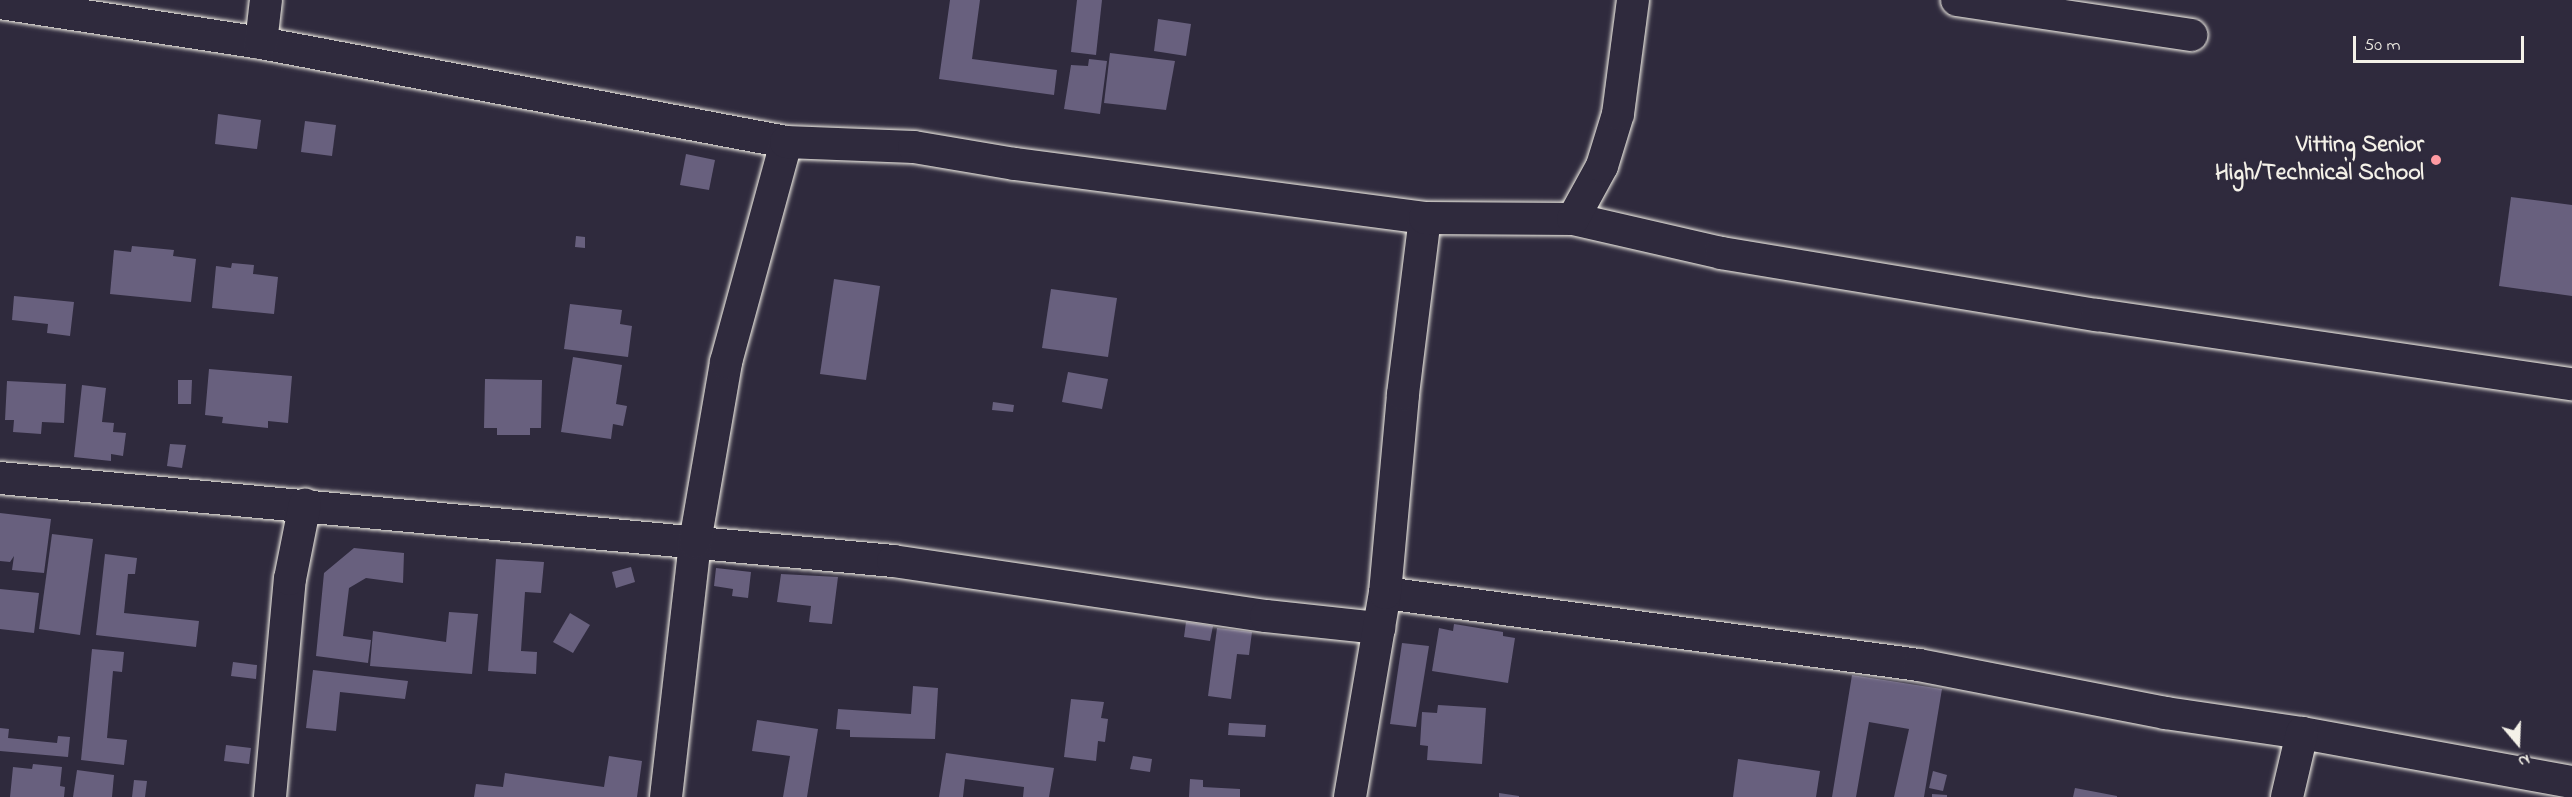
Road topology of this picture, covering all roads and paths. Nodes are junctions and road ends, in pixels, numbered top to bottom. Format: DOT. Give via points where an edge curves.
graph roads {
  1 [pos="266,0"];
  2 [pos="1633,0"];
  3 [pos="1958,0"];
  4 [pos="0,3"];
  5 [pos="2192,35"];
  6 [pos="261,43"];
  7 [pos="786,142"];
  8 [pos="1425,218"];
  9 [pos="1573,219"];
  10 [pos="2572,384"];
  11 [pos="0,478"];
  12 [pos="305,504"];
  13 [pos="694,542"];
  14 [pos="1385,593"];
  15 [pos="1379,628"];
  16 [pos="2302,733"];
  17 [pos="2572,782"];
  18 [pos="270,797"];
  19 [pos="666,797"];
  20 [pos="1350,797"];
  21 [pos="2287,797"];
  1 -- 6 [label="street"];
  2 -- 9 [label="street" via="1618,114 1602,166"];
  3 -- 5 [label="street"];
  4 -- 6 [label="street"];
  6 -- 7 [label="street"];
  7 -- 8 [label="street" via="914,147"];
  7 -- 13 [label="street" via="726,362"];
  8 -- 9 [label="street"];
  8 -- 14 [label="street" via="1402,394"];
  9 -- 10 [label="street" via="1721,253 2097,315"];
  11 -- 12 [label="street"];
  12 -- 13 [label="street"];
  12 -- 18 [label="street" via="290,579"];
  13 -- 15 [label="street" via="893,561 1266,616"];
  13 -- 19 [label="street"];
  14 -- 15 [label="street"];
  14 -- 16 [label="street" via="1919,665 2166,713"];
  15 -- 20 [label="street"];
  16 -- 17 [label="street"];
  16 -- 21 [label="street"];
}
